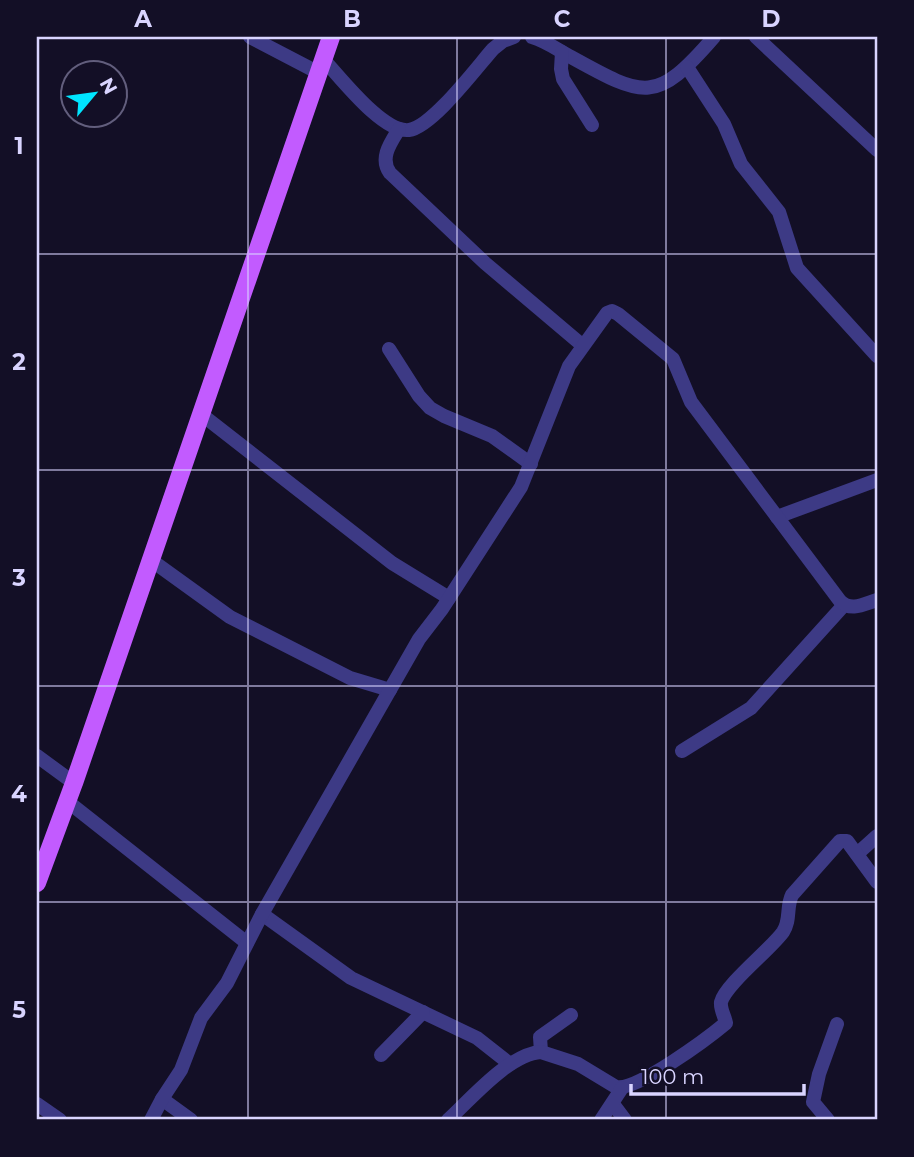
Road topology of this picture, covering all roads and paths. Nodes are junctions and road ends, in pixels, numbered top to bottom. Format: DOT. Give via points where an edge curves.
graph roads {
  1 [pos="250,37"];
  2 [pos="331,37"];
  3 [pos="514,37"];
  4 [pos="532,37"];
  5 [pos="714,37"];
  6 [pos="756,37"];
  7 [pos="562,52"];
  8 [pos="322,66"];
  9 [pos="687,67"];
  10 [pos="592,125"];
  11 [pos="399,129"];
  12 [pos="877,150"];
  13 [pos="582,345"];
  14 [pos="389,349"];
  15 [pos="877,356"];
  16 [pos="201,414"];
  17 [pos="531,464"];
  18 [pos="877,480"];
  19 [pos="777,517"];
  20 [pos="151,560"];
  21 [pos="449,598"];
  22 [pos="877,600"];
  23 [pos="844,605"];
  24 [pos="390,690"];
  25 [pos="682,751"];
  26 [pos="37,757"];
  27 [pos="74,783"];
  28 [pos="67,801"];
  29 [pos="877,836"];
  30 [pos="857,854"];
  31 [pos="877,882"];
  32 [pos="37,883"];
  33 [pos="262,914"];
  34 [pos="247,943"];
  35 [pos="423,1012"];
  36 [pos="571,1014"];
  37 [pos="837,1024"];
  38 [pos="541,1052"];
  39 [pos="381,1055"];
  40 [pos="510,1064"];
  41 [pos="622,1088"];
  42 [pos="162,1099"];
  43 [pos="37,1104"];
  44 [pos="613,1104"];
  45 [pos="60,1120"];
  46 [pos="151,1120"];
  47 [pos="191,1120"];
  48 [pos="448,1120"];
  49 [pos="601,1120"];
  50 [pos="625,1120"];
  51 [pos="828,1120"];
  1 -- 8 [label="street"];
  2 -- 8 [label="main road"];
  3 -- 11 [label="street" via="493,49 434,116 421,126"];
  4 -- 7 [label="street"];
  5 -- 9 [label="street"];
  6 -- 12 [label="street"];
  7 -- 9 [label="street" via="638,89 653,89"];
  7 -- 10 [label="street" via="563,79"];
  8 -- 11 [label="street"];
  8 -- 16 [label="main road"];
  9 -- 15 [label="street" via="724,124 741,164 779,212 797,268"];
  11 -- 13 [label="street" via="386,155 390,173"];
  13 -- 17 [label="street" via="569,366"];
  13 -- 19 [label="street" via="612,311 671,356 691,401"];
  14 -- 17 [label="street" via="430,408 492,436"];
  16 -- 20 [label="main road"];
  16 -- 21 [label="street" via="392,563"];
  17 -- 21 [label="street" via="515,497"];
  18 -- 19 [label="street"];
  19 -- 23 [label="street"];
  20 -- 24 [label="street" via="230,617 350,678"];
  20 -- 27 [label="main road"];
  21 -- 24 [label="street"];
  22 -- 23 [label="street"];
  23 -- 25 [label="street" via="756,704"];
  24 -- 33 [label="street"];
  26 -- 27 [label="street"];
  27 -- 28 [label="main road"];
  28 -- 32 [label="main road"];
  28 -- 34 [label="street"];
  29 -- 30 [label="street"];
  30 -- 31 [label="street"];
  30 -- 41 [label="street" via="846,841 840,841 792,895 782,933 723,999 724,1025 665,1067"];
  33 -- 34 [label="street"];
  33 -- 35 [label="street" via="351,978"];
  34 -- 42 [label="street" via="227,983 201,1018 181,1070"];
  35 -- 39 [label="street"];
  35 -- 40 [label="street" via="477,1038"];
  36 -- 38 [label="street" via="540,1037"];
  37 -- 51 [label="street" via="813,1102"];
  38 -- 40 [label="street"];
  38 -- 41 [label="street" via="578,1064"];
  40 -- 48 [label="street"];
  41 -- 44 [label="street"];
  42 -- 46 [label="street"];
  42 -- 47 [label="street"];
  43 -- 45 [label="street"];
  44 -- 49 [label="street"];
  44 -- 50 [label="street"];
}
